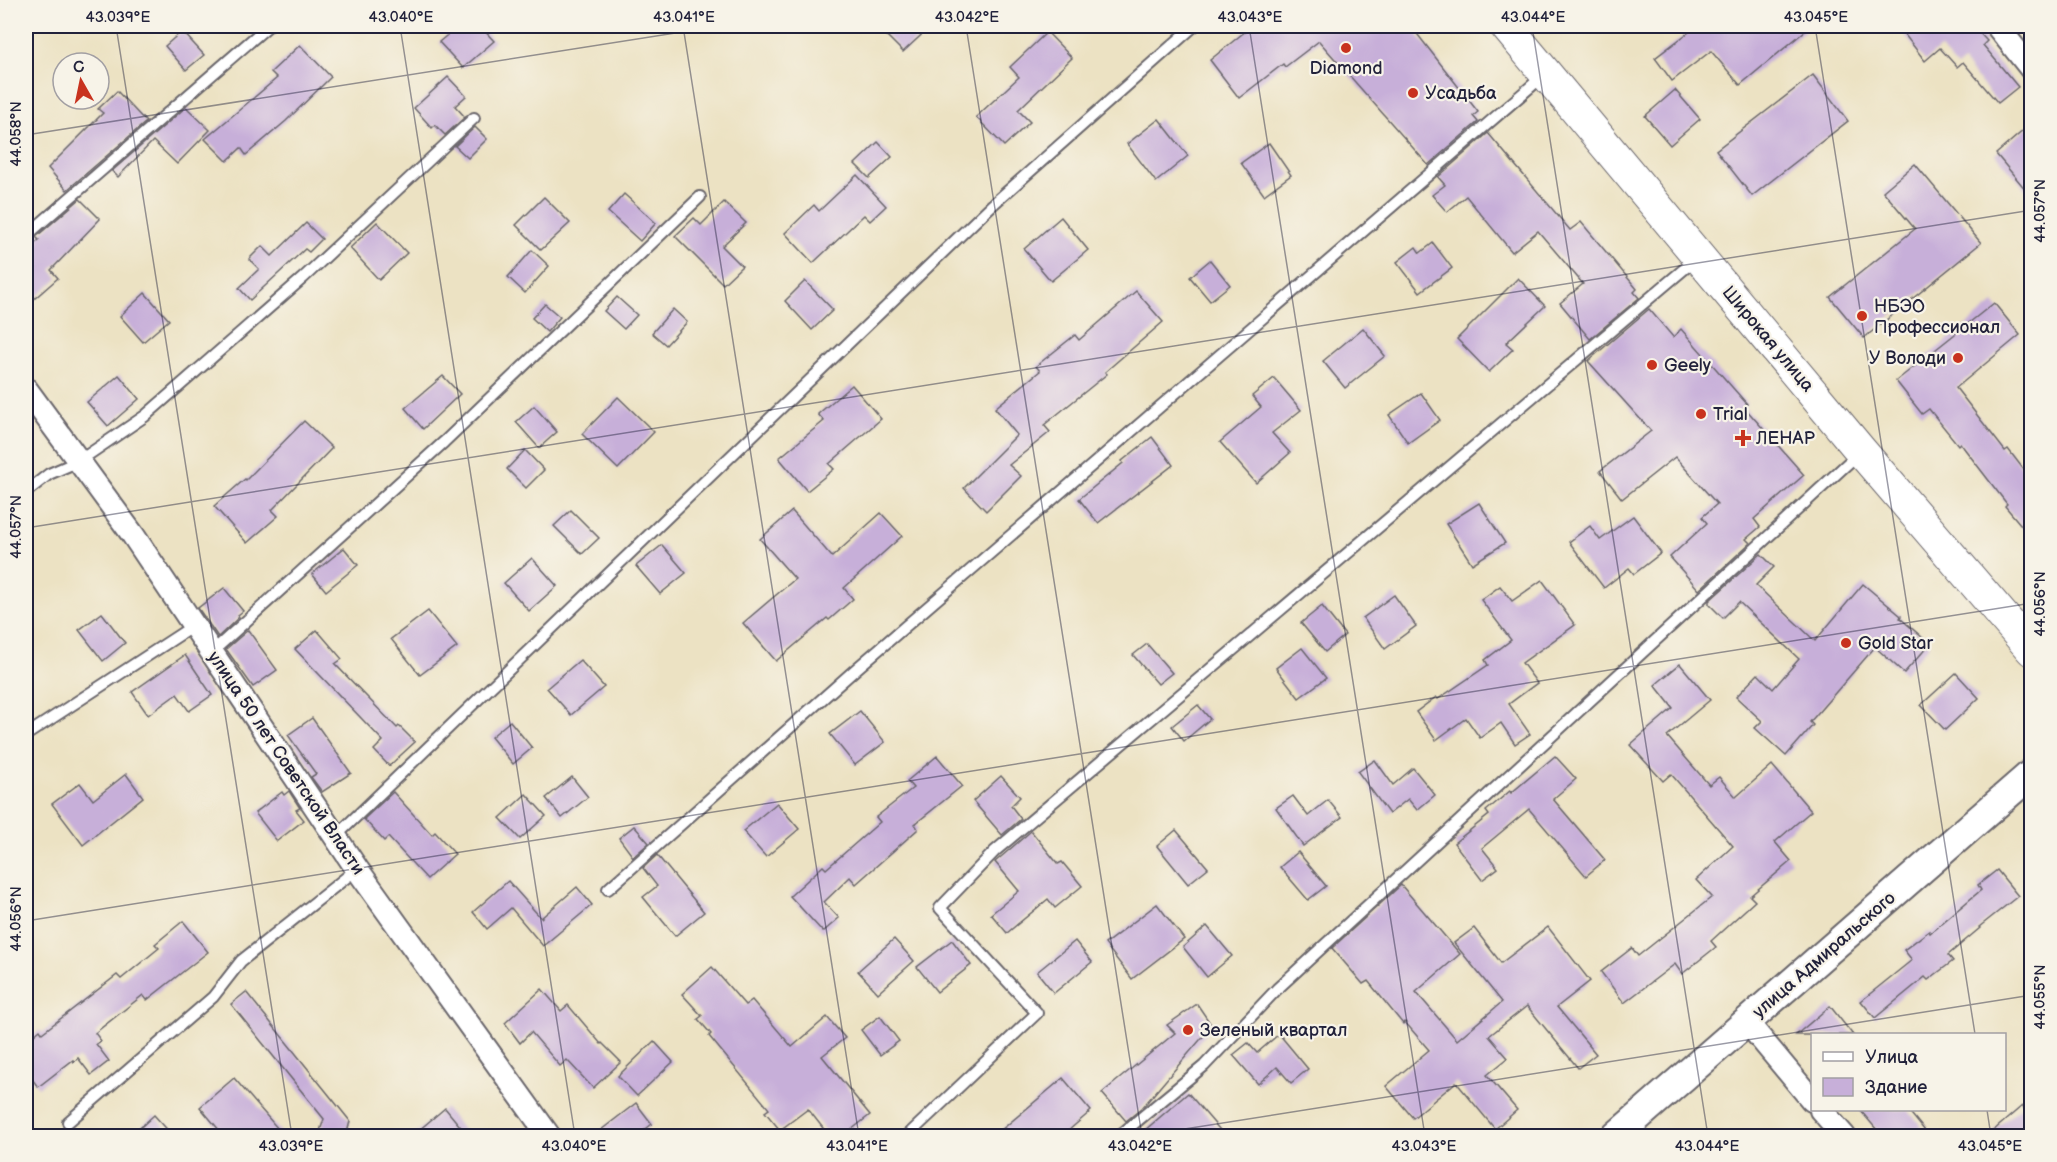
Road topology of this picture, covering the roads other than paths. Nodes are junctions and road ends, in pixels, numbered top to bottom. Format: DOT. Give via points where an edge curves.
graph roads {
  1 [pos="268,26"];
  2 [pos="1194,26"];
  3 [pos="1506,26"];
  4 [pos="1997,26"];
  5 [pos="2031,70"];
  6 [pos="1546,73"];
  7 [pos="474,118"];
  8 [pos="699,197"];
  9 [pos="26,236"];
  10 [pos="1699,257"];
  11 [pos="26,389"];
  12 [pos="1861,451"];
  13 [pos="79,461"];
  14 [pos="26,492"];
  15 [pos="193,626"];
  16 [pos="2031,650"];
  17 [pos="212,652"];
  18 [pos="26,735"];
  19 [pos="2031,773"];
  20 [pos="336,836"];
  21 [pos="357,869"];
  22 [pos="608,889"];
  23 [pos="1747,1022"];
  24 [pos="1811,1099"];
  25 [pos="1822,1111"];
  26 [pos="68,1122"];
  27 [pos="1838,1134"];
  28 [pos="549,1137"];
  29 [pos="907,1137"];
  30 [pos="1119,1137"];
  31 [pos="1616,1137"];
  1 -- 9 [label="lane"];
  2 -- 20 [label="lane" via="991,206"];
  3 -- 6 [label="main road, Широкая улица"];
  4 -- 5 [label="street"];
  6 -- 10 [label="main road, Широкая улица"];
  6 -- 22 [label="lane" via="856,669"];
  7 -- 13 [label="lane" via="303,278 146,416"];
  8 -- 17 [label="lane" via="444,442"];
  10 -- 12 [label="main road, Широкая улица"];
  10 -- 29 [label="lane" via="994,851 940,908 1037,1013"];
  11 -- 13 [label="street, улица 50 лет Советской Власти"];
  12 -- 16 [label="main road, Широкая улица"];
  12 -- 30 [label="lane" via="1277,989 1204,1066"];
  13 -- 14 [label="lane" via="49,474"];
  13 -- 15 [label="street, улица 50 лет Советской Власти"];
  15 -- 17 [label="street, улица 50 лет Советской Власти"];
  15 -- 18 [label="lane"];
  17 -- 20 [label="street, улица 50 лет Советской Власти"];
  19 -- 23 [label="street, улица Адмиральского"];
  20 -- 21 [label="street, улица 50 лет Советской Власти"];
  21 -- 26 [label="lane" via="241,961 213,997"];
  21 -- 28 [label="street, улица 50 лет Советской Власти"];
  23 -- 24 [label="street"];
  23 -- 31 [label="street, улица Адмиральского"];
  25 -- 27 [label="street"];
}
